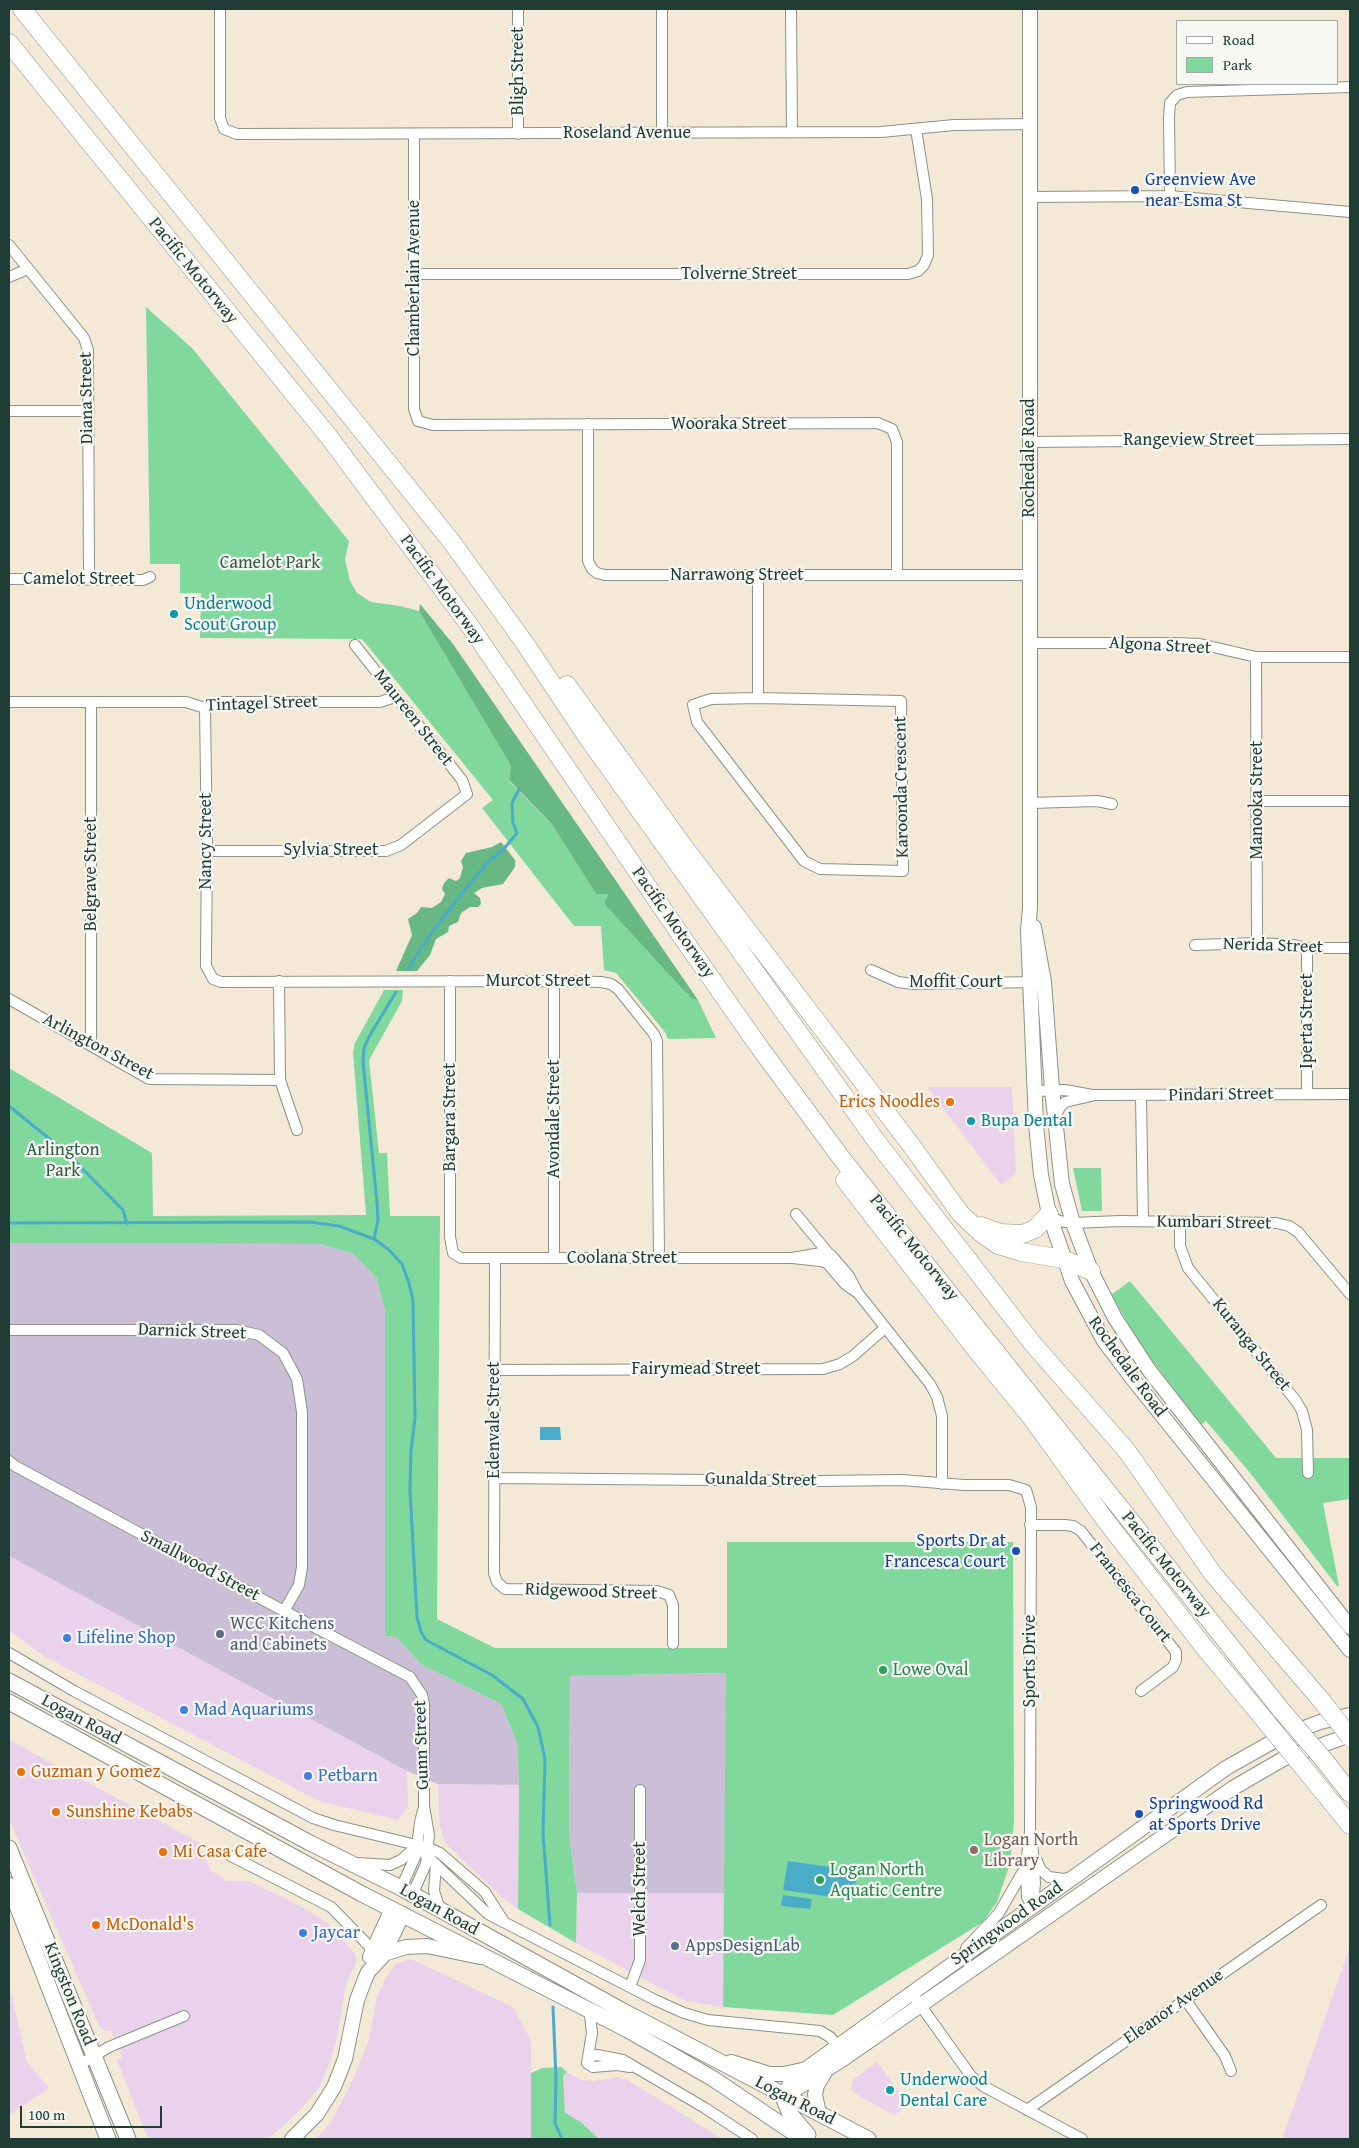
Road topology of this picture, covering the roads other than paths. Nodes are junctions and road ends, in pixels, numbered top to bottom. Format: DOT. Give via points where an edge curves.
graph roads {
  1 [pos="22,9"];
  2 [pos="220,9"];
  3 [pos="518,9"];
  4 [pos="662,9"];
  5 [pos="790,9"];
  6 [pos="1030,9"];
  7 [pos="9,43"];
  8 [pos="1350,87"];
  9 [pos="1030,124"];
  10 [pos="916,129"];
  11 [pos="792,132"];
  12 [pos="662,133"];
  13 [pos="414,134"];
  14 [pos="518,134"];
  15 [pos="1170,196"];
  16 [pos="1030,197"];
  17 [pos="1350,212"];
  18 [pos="9,245"];
  19 [pos="28,269"];
  20 [pos="414,274"];
  21 [pos="9,278"];
  22 [pos="9,411"];
  23 [pos="87,411"];
  24 [pos="418,421"];
  25 [pos="588,424"];
  26 [pos="1350,439"];
  27 [pos="1029,442"];
  28 [pos="451,541"];
  29 [pos="897,574"];
  30 [pos="1029,574"];
  31 [pos="758,575"];
  32 [pos="150,576"];
  33 [pos="9,579"];
  34 [pos="89,579"];
  35 [pos="1029,643"];
  36 [pos="355,644"];
  37 [pos="1256,657"];
  38 [pos="1350,657"];
  39 [pos="395,697"];
  40 [pos="758,698"];
  41 [pos="9,702"];
  42 [pos="90,702"];
  43 [pos="205,708"];
  44 [pos="467,794"];
  45 [pos="1350,800"];
  46 [pos="1257,801"];
  47 [pos="1030,802"];
  48 [pos="1112,804"];
  49 [pos="207,851"];
  50 [pos="1030,908"];
  51 [pos="682,936"];
  52 [pos="1257,943"];
  53 [pos="1195,945"];
  54 [pos="1307,948"];
  55 [pos="1350,948"];
  56 [pos="871,970"];
  57 [pos="208,973"];
  58 [pos="279,981"];
  59 [pos="450,981"];
  60 [pos="554,981"];
  61 [pos="1029,982"];
  62 [pos="1044,982"];
  63 [pos="9,999"];
  64 [pos="91,1045"];
  65 [pos="280,1080"];
  66 [pos="1052,1089"];
  67 [pos="1034,1091"];
  68 [pos="1307,1094"];
  69 [pos="1350,1094"];
  70 [pos="1092,1096"];
  71 [pos="1142,1096"];
  72 [pos="1055,1117"];
  73 [pos="297,1130"];
  74 [pos="796,1214"];
  75 [pos="1049,1214"];
  76 [pos="1143,1221"];
  77 [pos="1073,1223"];
  78 [pos="1180,1223"];
  79 [pos="971,1224"];
  80 [pos="813,1235"];
  81 [pos="452,1253"];
  82 [pos="810,1255"];
  83 [pos="554,1257"];
  84 [pos="495,1258"];
  85 [pos="658,1258"];
  86 [pos="792,1258"];
  87 [pos="827,1258"];
  88 [pos="1064,1259"];
  89 [pos="1091,1271"];
  90 [pos="1350,1294"];
  91 [pos="885,1328"];
  92 [pos="9,1330"];
  93 [pos="494,1370"];
  94 [pos="9,1461"];
  95 [pos="1308,1473"];
  96 [pos="494,1478"];
  97 [pos="942,1484"];
  98 [pos="1026,1490"];
  99 [pos="1030,1525"];
  100 [pos="497,1582"];
  101 [pos="284,1611"];
  102 [pos="1350,1627"];
  103 [pos="673,1644"];
  104 [pos="1350,1650"];
  105 [pos="9,1653"];
  106 [pos="9,1682"];
  107 [pos="417,1685"];
  108 [pos="1141,1691"];
  109 [pos="9,1702"];
  110 [pos="9,1713"];
  111 [pos="1350,1713"];
  112 [pos="44,1721"];
  113 [pos="1350,1736"];
  114 [pos="640,1790"];
  115 [pos="1350,1793"];
  116 [pos="424,1806"];
  117 [pos="1350,1825"];
  118 [pos="1030,1832"];
  119 [pos="418,1846"];
  120 [pos="9,1848"];
  121 [pos="1034,1851"];
  122 [pos="428,1852"];
  123 [pos="231,1856"];
  124 [pos="352,1863"];
  125 [pos="436,1864"];
  126 [pos="1026,1865"];
  127 [pos="1078,1874"];
  128 [pos="9,1885"];
  129 [pos="406,1892"];
  130 [pos="1322,1905"];
  131 [pos="1033,1907"];
  132 [pos="440,1910"];
  133 [pos="397,1912"];
  134 [pos="1042,1921"];
  135 [pos="504,1922"];
  136 [pos="378,1951"];
  137 [pos="490,1960"];
  138 [pos="953,1962"];
  139 [pos="967,1973"];
  140 [pos="937,1974"];
  141 [pos="630,1986"];
  142 [pos="911,1992"];
  143 [pos="1186,1999"];
  144 [pos="921,2005"];
  145 [pos="587,2008"];
  146 [pos="184,2016"];
  147 [pos="702,2052"];
  148 [pos="842,2052"];
  149 [pos="94,2055"];
  150 [pos="79,2065"];
  151 [pos="829,2068"];
  152 [pos="806,2069"];
  153 [pos="1231,2071"];
  154 [pos="712,2078"];
  155 [pos="784,2096"];
  156 [pos="1028,2110"];
  157 [pos="819,2113"];
  158 [pos="108,2139"];
  159 [pos="128,2139"];
  160 [pos="292,2139"];
  161 [pos="752,2139"];
  162 [pos="802,2139"];
  163 [pos="811,2139"];
  164 [pos="868,2139"];
  165 [pos="1082,2139"];
  1 -- 28 [label="highway, Pacific Motorway"];
  2 -- 13 [label="street, Roseland Avenue" via="220,118 224,130 237,134"];
  3 -- 14 [label="street, Bligh Street"];
  4 -- 12 [label="street"];
  5 -- 11 [label="street"];
  6 -- 9 [label="main road, Rochedale Road"];
  7 -- 51 [label="highway, Pacific Motorway" via="329,437 470,626"];
  8 -- 15 [label="street" via="1187,92 1177,95 1170,104 1168,117"];
  9 -- 10 [label="street, Roseland Avenue"];
  9 -- 16 [label="main road, Rochedale Road"];
  10 -- 11 [label="street, Roseland Avenue"];
  10 -- 20 [label="street, Tolverne Street" via="927,199 928,255 918,271 908,274"];
  11 -- 12 [label="street, Roseland Avenue"];
  12 -- 14 [label="street, Roseland Avenue"];
  13 -- 14 [label="street, Roseland Avenue"];
  13 -- 20 [label="street, Chamberlain Avenue"];
  15 -- 16 [label="street"];
  15 -- 17 [label="street"];
  16 -- 27 [label="main road, Rochedale Road"];
  18 -- 19 [label="street, Diana Street"];
  19 -- 21 [label="street"];
  19 -- 23 [label="street, Diana Street" via="84,338 88,350"];
  20 -- 24 [label="street, Chamberlain Avenue" via="414,409"];
  22 -- 23 [label="street"];
  23 -- 34 [label="street, Diana Street"];
  24 -- 25 [label="street, Wooraka Street" via="432,424"];
  25 -- 29 [label="street, Wooraka Street" via="878,423 892,429 898,442"];
  25 -- 31 [label="street, Narrawong Street" via="588,552 592,569 605,574"];
  26 -- 27 [label="street, Rangeview Street"];
  27 -- 30 [label="main road, Rochedale Road"];
  28 -- 79 [label="highway" via="493,581 693,859"];
  28 -- 113 [label="highway, Pacific Motorway, bridge" via="877,1142 1033,1344 1127,1451 1213,1574"];
  29 -- 30 [label="street, Narrawong Street"];
  29 -- 31 [label="street, Narrawong Street"];
  30 -- 35 [label="main road, Rochedale Road"];
  31 -- 40 [label="street"];
  32 -- 34 [label="street, Camelot Street" via="143,580"];
  33 -- 34 [label="street, Camelot Street"];
  35 -- 37 [label="street, Algona Street" via="1200,644"];
  35 -- 47 [label="main road, Rochedale Road"];
  36 -- 39 [label="street, Maureen Street"];
  37 -- 38 [label="street, Algona Street"];
  37 -- 46 [label="street, Manooka Street"];
  39 -- 43 [label="street, Tintagel Street" via="380,702 221,702"];
  39 -- 44 [label="street, Maureen Street" via="462,780"];
  40 -- 40 [label="street, Karoonda Crescent" via="711,699 693,705 697,722 804,861 820,869 903,871 901,701"];
  41 -- 42 [label="street, Tintagel Street"];
  42 -- 43 [label="street, Tintagel Street" via="186,702"];
  42 -- 64 [label="street, Belgrave Street"];
  43 -- 49 [label="street, Nancy Street"];
  44 -- 49 [label="street, Sylvia Street" via="401,845 386,850"];
  45 -- 46 [label="street"];
  46 -- 52 [label="street, Manooka Street"];
  47 -- 48 [label="street" via="1097,801"];
  47 -- 50 [label="main road, Rochedale Road"];
  49 -- 57 [label="street, Nancy Street"];
  50 -- 61 [label="main road, Rochedale Road"];
  50 -- 62 [label="main road, Rochedale Road"];
  51 -- 115 [label="highway, Pacific Motorway, bridge" via="842,1159"];
  51 -- 117 [label="highway, bridge" via="732,1024 866,1210 1031,1417 1142,1568"];
  52 -- 53 [label="street, Nerida Street"];
  52 -- 54 [label="street, Nerida Street"];
  54 -- 55 [label="street, Nerida Street"];
  54 -- 68 [label="street, Iperta Street"];
  56 -- 61 [label="street, Moffit Court" via="898,982 913,984"];
  57 -- 58 [label="street, Murcot Street" via="221,982"];
  58 -- 59 [label="street, Murcot Street"];
  58 -- 65 [label="street"];
  59 -- 60 [label="street, Murcot Street"];
  59 -- 81 [label="street, Bargara Street"];
  60 -- 83 [label="street, Avondale Street"];
  60 -- 85 [label="street, Murcot Street" via="611,984 658,1041"];
  61 -- 62 [label="street, Moffit Court"];
  61 -- 67 [label="main road, Rochedale Road"];
  62 -- 66 [label="main road, Rochedale Road"];
  63 -- 64 [label="street, Arlington Street"];
  64 -- 65 [label="street, Arlington Street" via="150,1079"];
  65 -- 73 [label="street"];
  66 -- 67 [label="street, Pindari Street"];
  66 -- 70 [label="street, Pindari Street"];
  66 -- 72 [label="main road, Rochedale Road"];
  67 -- 75 [label="main road, Rochedale Road" via="1041,1175"];
  68 -- 69 [label="street, Pindari Street"];
  68 -- 71 [label="street, Pindari Street"];
  70 -- 71 [label="street, Pindari Street"];
  70 -- 72 [label="street, Pindari Street" via="1066,1102"];
  71 -- 76 [label="street"];
  72 -- 77 [label="main road, Rochedale Road" via="1062,1184"];
  74 -- 80 [label="street"];
  75 -- 77 [label="street, Kumbari Street" via="1059,1221"];
  75 -- 79 [label="highway" via="1029,1233 1017,1235"];
  75 -- 88 [label="main road, Rochedale Road"];
  76 -- 77 [label="street, Kumbari Street"];
  76 -- 78 [label="street, Kumbari Street"];
  77 -- 89 [label="main road, Rochedale Road"];
  78 -- 90 [label="street, Kumbari Street" via="1276,1223 1289,1226 1298,1232"];
  78 -- 95 [label="street, Kuranga Street" via="1180,1246 1188,1268 1302,1411 1307,1430"];
  79 -- 88 [label="highway" via="990,1240 1008,1249"];
  80 -- 82 [label="street" via="814,1249"];
  80 -- 87 [label="street"];
  81 -- 84 [label="street, Coolana Street" via="461,1258"];
  82 -- 86 [label="street, Coolana Street"];
  82 -- 87 [label="street, Coolana Street"];
  83 -- 84 [label="street, Coolana Street"];
  83 -- 85 [label="street, Coolana Street"];
  84 -- 93 [label="street, Edenvale Street"];
  85 -- 86 [label="street, Coolana Street"];
  86 -- 87 [label="street, Coolana Street"];
  87 -- 91 [label="street" via="836,1260 847,1273"];
  88 -- 89 [label="highway"];
  88 -- 104 [label="main road, Rochedale Road" via="1079,1297 1104,1341"];
  89 -- 102 [label="main road, Rochedale Road" via="1115,1318 1149,1370"];
  91 -- 93 [label="street, Fairymead Street" via="853,1356 823,1369"];
  91 -- 97 [label="street" via="937,1397 942,1416"];
  92 -- 101 [label="street, Darnick Street" via="236,1330 258,1335 283,1353 297,1378 302,1421 302,1566 299,1585"];
  93 -- 96 [label="street, Edenvale Street"];
  94 -- 101 [label="street, Smallwood Street"];
  96 -- 97 [label="street, Gunalda Street" via="902,1480"];
  96 -- 100 [label="street, Edenvale Street" via="494,1573"];
  97 -- 98 [label="street, Gunalda Street" via="1009,1485"];
  98 -- 99 [label="street, Sports Drive" via="1030,1501"];
  99 -- 108 [label="street, Francesca Court" via="1065,1525 1081,1531 1176,1652 1172,1667"];
  99 -- 118 [label="street, Sports Drive"];
  100 -- 103 [label="street, Ridgewood Street" via="505,1589 657,1591 669,1595 673,1605"];
  101 -- 107 [label="street, Smallwood Street" via="401,1670"];
  105 -- 119 [label="street, Logan Road" via="301,1812 334,1825"];
  106 -- 124 [label="main road, Logan Road"];
  107 -- 116 [label="street, Gunn Street" via="424,1704"];
  109 -- 112 [label="main road, Logan Road"];
  110 -- 112 [label="main road" via="27,1720"];
  111 -- 127 [label="main road, Springwood Road" via="1281,1737 1239,1760"];
  112 -- 133 [label="main road, Logan Road"];
  113 -- 134 [label="main road, Springwood Road" via="1283,1759 1257,1773"];
  114 -- 141 [label="street, Welch Street" via="640,1960"];
  116 -- 119 [label="street, Gunn Street"];
  116 -- 122 [label="street, Gunn Street" via="429,1826"];
  118 -- 121 [label="street, Sports Drive"];
  118 -- 126 [label="street, Sports Drive"];
  119 -- 122 [label="street, Logan Road"];
  119 -- 124 [label="street" via="390,1865"];
  119 -- 129 [label="street, Gunn Street"];
  120 -- 149 [label="main road, Kingston Road"];
  121 -- 127 [label="street" via="1041,1870 1048,1876 1064,1879"];
  121 -- 131 [label="street, Sports Drive"];
  122 -- 125 [label="street, Logan Road"];
  122 -- 129 [label="street, Gunn Street"];
  122 -- 135 [label="street, Logan Road" via="447,1858 482,1889"];
  123 -- 136 [label="street" via="331,1907"];
  124 -- 129 [label="main road, Logan Road"];
  125 -- 132 [label="street" via="434,1891"];
  125 -- 135 [label="street, Logan Road" via="486,1912"];
  126 -- 131 [label="street, Sports Drive" via="1027,1897"];
  126 -- 138 [label="street, Sports Drive" via="999,1913"];
  127 -- 131 [label="main road, Springwood Road"];
  128 -- 150 [label="main road, Kingston Road"];
  129 -- 132 [label="main road, Logan Road"];
  129 -- 133 [label="main road"];
  130 -- 143 [label="street, Eleanor Avenue"];
  131 -- 134 [label="main road, Sports Drive"];
  131 -- 138 [label="main road, Springwood Road"];
  132 -- 147 [label="main road, Logan Road"];
  133 -- 136 [label="main road"];
  133 -- 137 [label="main road, Logan Road"];
  134 -- 139 [label="main road, Springwood Road"];
  135 -- 141 [label="street, Logan Road"];
  136 -- 137 [label="main road" via="426,1946"];
  136 -- 160 [label="main road" via="357,2000 340,2073 325,2102"];
  137 -- 145 [label="main road, Logan Road"];
  138 -- 140 [label="main road, Springwood Road"];
  139 -- 140 [label="main road" via="939,1984"];
  139 -- 144 [label="main road, Springwood Road"];
  140 -- 142 [label="main road, Springwood Road"];
  141 -- 148 [label="street, Logan Road" via="670,2007 696,2016 722,2022 816,2030 826,2034"];
  142 -- 144 [label="street"];
  142 -- 148 [label="main road, Springwood Road"];
  143 -- 153 [label="street" via="1225,2056"];
  143 -- 156 [label="street, Eleanor Avenue"];
  144 -- 148 [label="main road, Springwood Road"];
  144 -- 156 [label="street" via="972,2076 983,2086"];
  145 -- 154 [label="main road, Logan Road"];
  145 -- 161 [label="street" via="592,2033 587,2061 590,2066 617,2065 638,2069"];
  146 -- 149 [label="street"];
  147 -- 152 [label="main road" via="769,2074"];
  147 -- 155 [label="main road, Logan Road"];
  148 -- 151 [label="main road, Springwood Road"];
  148 -- 152 [label="main road, Springwood Road"];
  149 -- 150 [label="street"];
  149 -- 159 [label="main road, Kingston Road"];
  150 -- 158 [label="main road, Kingston Road"];
  151 -- 155 [label="main road, Springwood Road"];
  151 -- 157 [label="main road" via="817,2086 815,2096"];
  152 -- 155 [label="main road, Springwood Road" via="792,2080"];
  154 -- 155 [label="main road" via="761,2098"];
  154 -- 162 [label="main road, Logan Road"];
  155 -- 157 [label="main road, Logan Road"];
  155 -- 163 [label="main road" via="790,2114"];
  156 -- 165 [label="street"];
  157 -- 164 [label="main road, Logan Road"];
}
